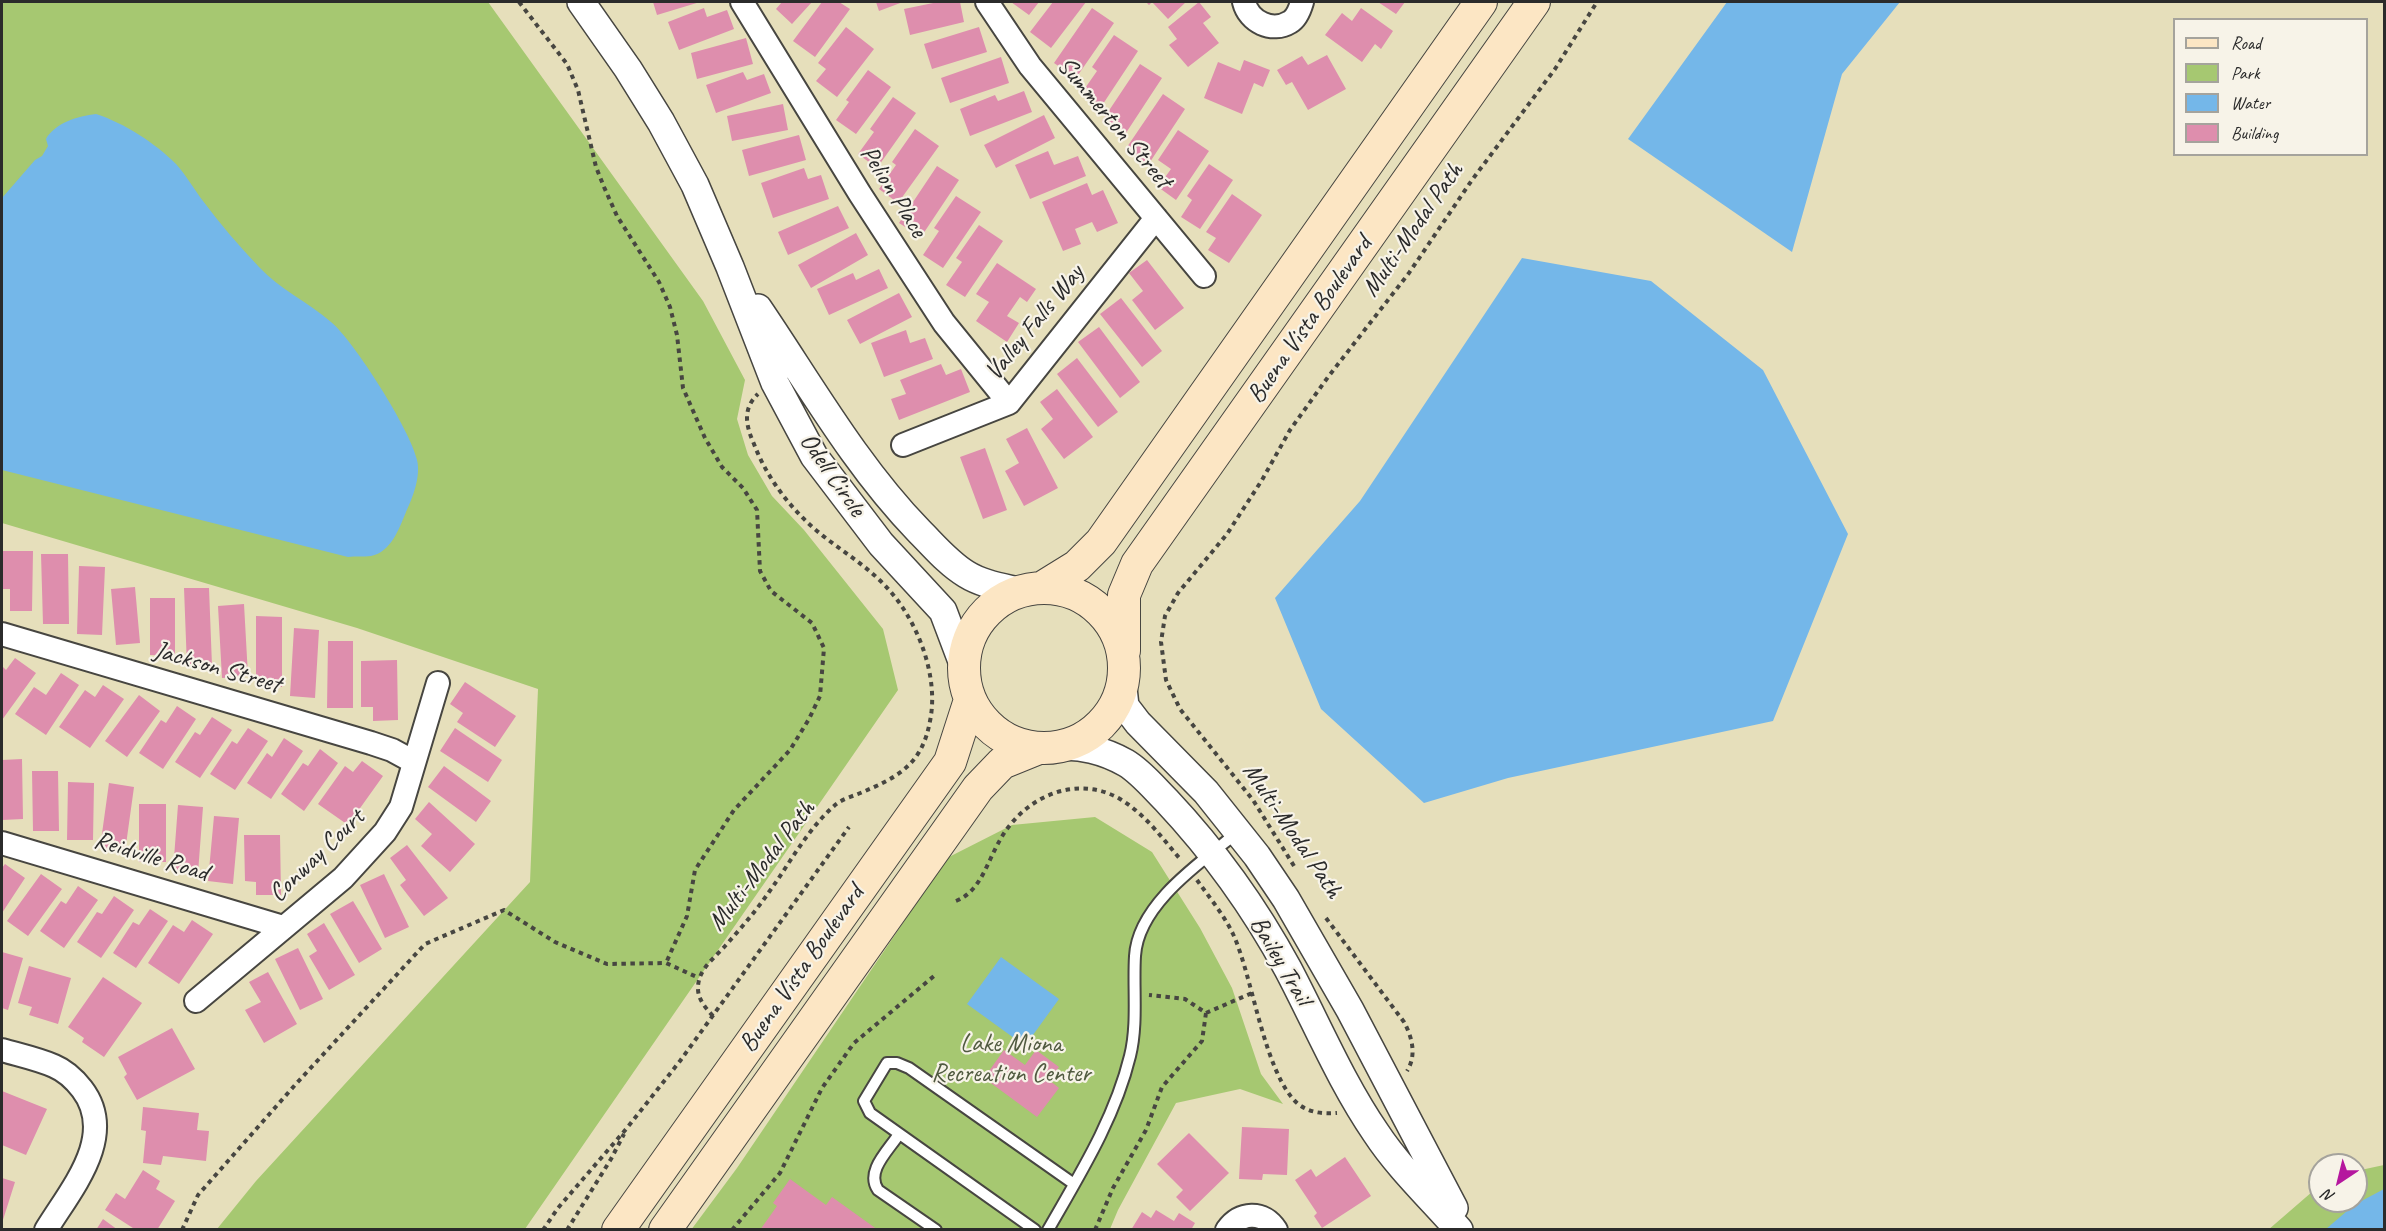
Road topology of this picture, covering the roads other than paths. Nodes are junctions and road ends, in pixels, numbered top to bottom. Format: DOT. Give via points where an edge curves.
graph roads {
  1 [pos="581,2"];
  2 [pos="742,2"];
  3 [pos="987,2"];
  4 [pos="1245,2"];
  5 [pos="1302,2"];
  6 [pos="1482,2"];
  7 [pos="1534,2"];
  8 [pos="1156,218"];
  9 [pos="730,267"];
  10 [pos="1204,276"];
  11 [pos="1009,403"];
  12 [pos="903,444"];
  13 [pos="1030,589"];
  14 [pos="2,634"];
  15 [pos="1124,651"];
  16 [pos="963,664"];
  17 [pos="438,683"];
  18 [pos="1123,688"];
  19 [pos="970,700"];
  20 [pos="1048,748"];
  21 [pos="414,762"];
  22 [pos="1238,832"];
  23 [pos="2,843"];
  24 [pos="1211,854"];
  25 [pos="284,927"];
  26 [pos="196,1001"];
  27 [pos="2,1050"];
  28 [pos="899,1134"];
  29 [pos="1074,1184"];
  30 [pos="46,1230"];
  31 [pos="618,1230"];
  32 [pos="665,1230"];
  33 [pos="936,1230"];
  34 [pos="1035,1230"];
  35 [pos="1048,1230"];
  36 [pos="1227,1230"];
  37 [pos="1276,1230"];
  38 [pos="1459,1230"];
  39 [pos="1466,1230"];
  1 -- 9 [label="street, Odell Circle" via="662,122 695,185"];
  2 -- 11 [label="street, Pelion Place" via="944,323"];
  3 -- 8 [label="street, Summerton Street" via="1030,66"];
  4 -- 5 [label="street" via="1258,22 1273,27 1291,22"];
  6 -- 13 [label="main road, Buena Vista Boulevard" via="1101,542 1077,566"];
  7 -- 15 [label="main road, Buena Vista Boulevard" via="1137,564 1124,595"];
  8 -- 10 [label="street, Summerton Street"];
  8 -- 11 [label="street, Valley Falls Way"];
  9 -- 13 [label="street, Odell Circle" via="836,425 908,520 967,575 990,584"];
  9 -- 16 [label="street, Odell Circle" via="775,383 814,456 881,544 943,611"];
  11 -- 12 [label="street, Valley Falls Way"];
  13 -- 15 [label="main road, Buena Vista Boulevard" via="1070,591 1095,605 1113,626"];
  13 -- 16 [label="main road, Buena Vista Boulevard" via="997,602 980,619 968,640"];
  14 -- 21 [label="street, Jackson Street" via="371,743"];
  15 -- 18 [label="main road, Buena Vista Boulevard"];
  16 -- 19 [label="main road, Buena Vista Boulevard"];
  17 -- 21 [label="street, Conway Court"];
  18 -- 20 [label="main road, Buena Vista Boulevard" via="1113,710 1098,728 1079,741"];
  18 -- 22 [label="street, Bailey Trail" via="1125,706 1138,723 1206,792"];
  19 -- 20 [label="main road, Buena Vista Boulevard" via="998,734 1017,744"];
  19 -- 31 [label="main road, Buena Vista Boulevard" via="950,762"];
  20 -- 24 [label="street, Bailey Trail" via="1071,746 1126,764 1143,776"];
  20 -- 32 [label="main road, Buena Vista Boulevard" via="1002,763 978,788"];
  21 -- 25 [label="street, Conway Court" via="401,807 385,832 343,878"];
  22 -- 24 [label="lane"];
  22 -- 39 [label="street, Bailey Trail" via="1269,873 1316,949"];
  23 -- 25 [label="street, Reidville Road"];
  24 -- 29 [label="lane" via="1166,893 1143,924 1135,953 1131,1054 1116,1103"];
  24 -- 38 [label="street, Bailey Trail" via="1287,967 1358,1105 1396,1160"];
  25 -- 26 [label="street, Conway Court"];
  27 -- 30 [label="street" via="56,1066 74,1079 90,1099 97,1121 85,1167"];
  28 -- 29 [label="lane" via="870,1113 864,1101 887,1064 897,1063"];
  28 -- 33 [label="lane" via="873,1173 873,1183"];
  28 -- 34 [label="lane"];
  29 -- 35 [label="lane"];
  36 -- 37 [label="street" via="1238,1218 1253,1215 1269,1220"];
}
